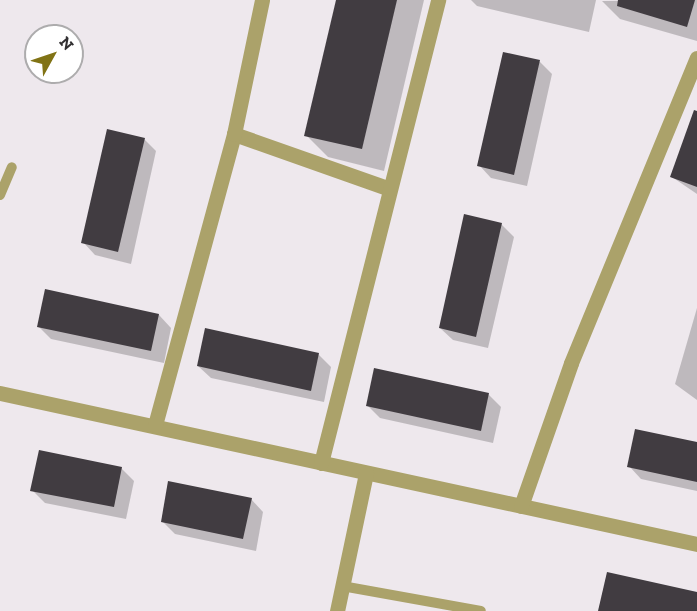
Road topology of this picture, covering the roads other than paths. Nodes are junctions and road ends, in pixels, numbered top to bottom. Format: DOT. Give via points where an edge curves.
graph roads {
  1 [pos="262,0"];
  2 [pos="438,0"];
  3 [pos="697,58"];
  4 [pos="234,134"];
  5 [pos="12,167"];
  6 [pos="387,189"];
  7 [pos="0,195"];
  8 [pos="0,393"];
  9 [pos="155,425"];
  10 [pos="321,463"];
  11 [pos="366,473"];
  12 [pos="521,506"];
  13 [pos="697,544"];
  14 [pos="342,586"];
  15 [pos="337,611"];
  16 [pos="481,611"];
  1 -- 4 [label="street"];
  2 -- 6 [label="street"];
  3 -- 12 [label="street" via="571,363"];
  4 -- 6 [label="street"];
  4 -- 9 [label="street"];
  5 -- 7 [label="lane"];
  6 -- 10 [label="street"];
  8 -- 9 [label="street"];
  9 -- 10 [label="street"];
  10 -- 11 [label="street"];
  11 -- 12 [label="street"];
  11 -- 14 [label="street"];
  12 -- 13 [label="street"];
  14 -- 15 [label="street"];
  14 -- 16 [label="lane"];
}
